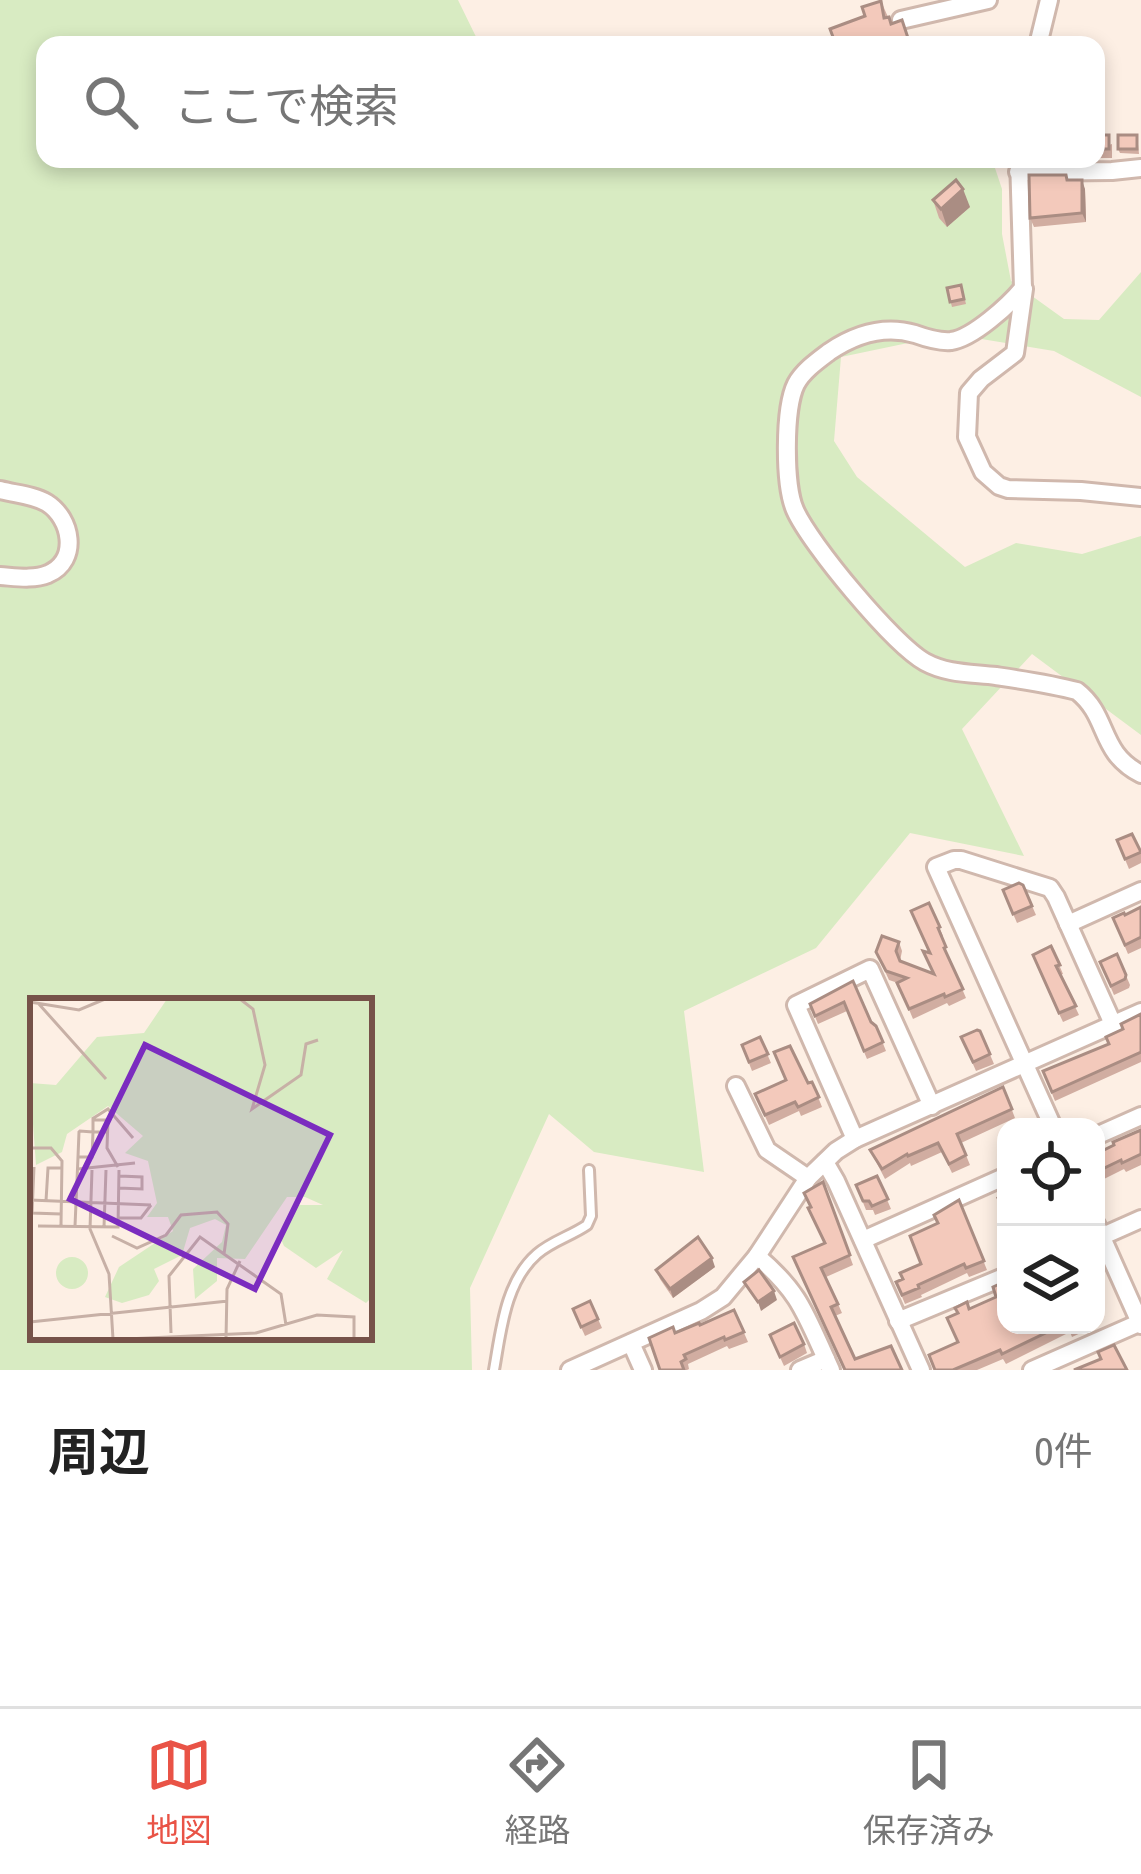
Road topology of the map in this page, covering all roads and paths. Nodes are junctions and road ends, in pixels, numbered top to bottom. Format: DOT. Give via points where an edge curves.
graph roads {
  1 [pos="988,0"];
  2 [pos="1049,0"];
  3 [pos="901,20"];
  4 [pos="1040,36"];
  5 [pos="1141,167"];
  6 [pos="1019,168"];
  7 [pos="1056,168"];
  8 [pos="1023,288"];
  9 [pos="0,490"];
  10 [pos="1141,497"];
  11 [pos="0,575"];
  12 [pos="1141,774"];
  13 [pos="1141,891"];
  14 [pos="1068,923"];
  15 [pos="1141,1012"];
  16 [pos="1113,1024"];
  17 [pos="1024,1065"];
  18 [pos="736,1086"];
  19 [pos="932,1106"];
  20 [pos="1141,1116"];
  21 [pos="1049,1118"];
  22 [pos="1105,1132"];
  23 [pos="855,1139"];
  24 [pos="825,1162"];
  25 [pos="590,1171"];
  26 [pos="808,1178"];
  27 [pos="997,1180"];
  28 [pos="1141,1219"];
  29 [pos="1105,1231"];
  30 [pos="863,1240"];
  31 [pos="1105,1248"];
  32 [pos="757,1256"];
  33 [pos="997,1280"];
  34 [pos="898,1321"];
  35 [pos="1140,1323"];
  36 [pos="631,1343"];
  37 [pos="828,1364"];
  38 [pos="494,1370"];
  39 [pos="570,1370"];
  40 [pos="644,1370"];
  41 [pos="800,1370"];
  42 [pos="921,1370"];
  43 [pos="1032,1370"];
  1 -- 3 [label="street"];
  2 -- 4 [label="street"];
  5 -- 7 [label="street"];
  6 -- 8 [label="street"];
  8 -- 10 [label="street" via="1016,353 969,393 967,436 976,462 1008,489"];
  8 -- 12 [label="street" via="952,341 881,330 851,339 806,370 792,398 788,490 806,531 914,655 944,670 1077,692 1114,754"];
  9 -- 11 [label="street" via="42,499 60,512 69,544 49,574"];
  13 -- 14 [label="street"];
  14 -- 16 [label="street"];
  14 -- 17 [label="street" via="1042,884 961,860 936,867"];
  15 -- 16 [label="street"];
  16 -- 17 [label="street"];
  17 -- 19 [label="street"];
  17 -- 21 [label="street"];
  18 -- 26 [label="street" via="767,1150"];
  19 -- 23 [label="street"];
  19 -- 23 [label="street" via="870,969 796,1005"];
  20 -- 22 [label="street"];
  23 -- 24 [label="street"];
  24 -- 26 [label="street"];
  24 -- 30 [label="street"];
  25 -- 38 [label="lane" via="587,1225 527,1264 506,1304"];
  26 -- 32 [label="street"];
  27 -- 30 [label="street"];
  28 -- 29 [label="street"];
  30 -- 34 [label="street"];
  31 -- 35 [label="street"];
  32 -- 36 [label="street" via="713,1304"];
  32 -- 37 [label="street" via="794,1291"];
  33 -- 34 [label="street"];
  34 -- 42 [label="street"];
  35 -- 43 [label="street"];
  36 -- 39 [label="street"];
  36 -- 40 [label="street"];
  37 -- 41 [label="street"];
}
